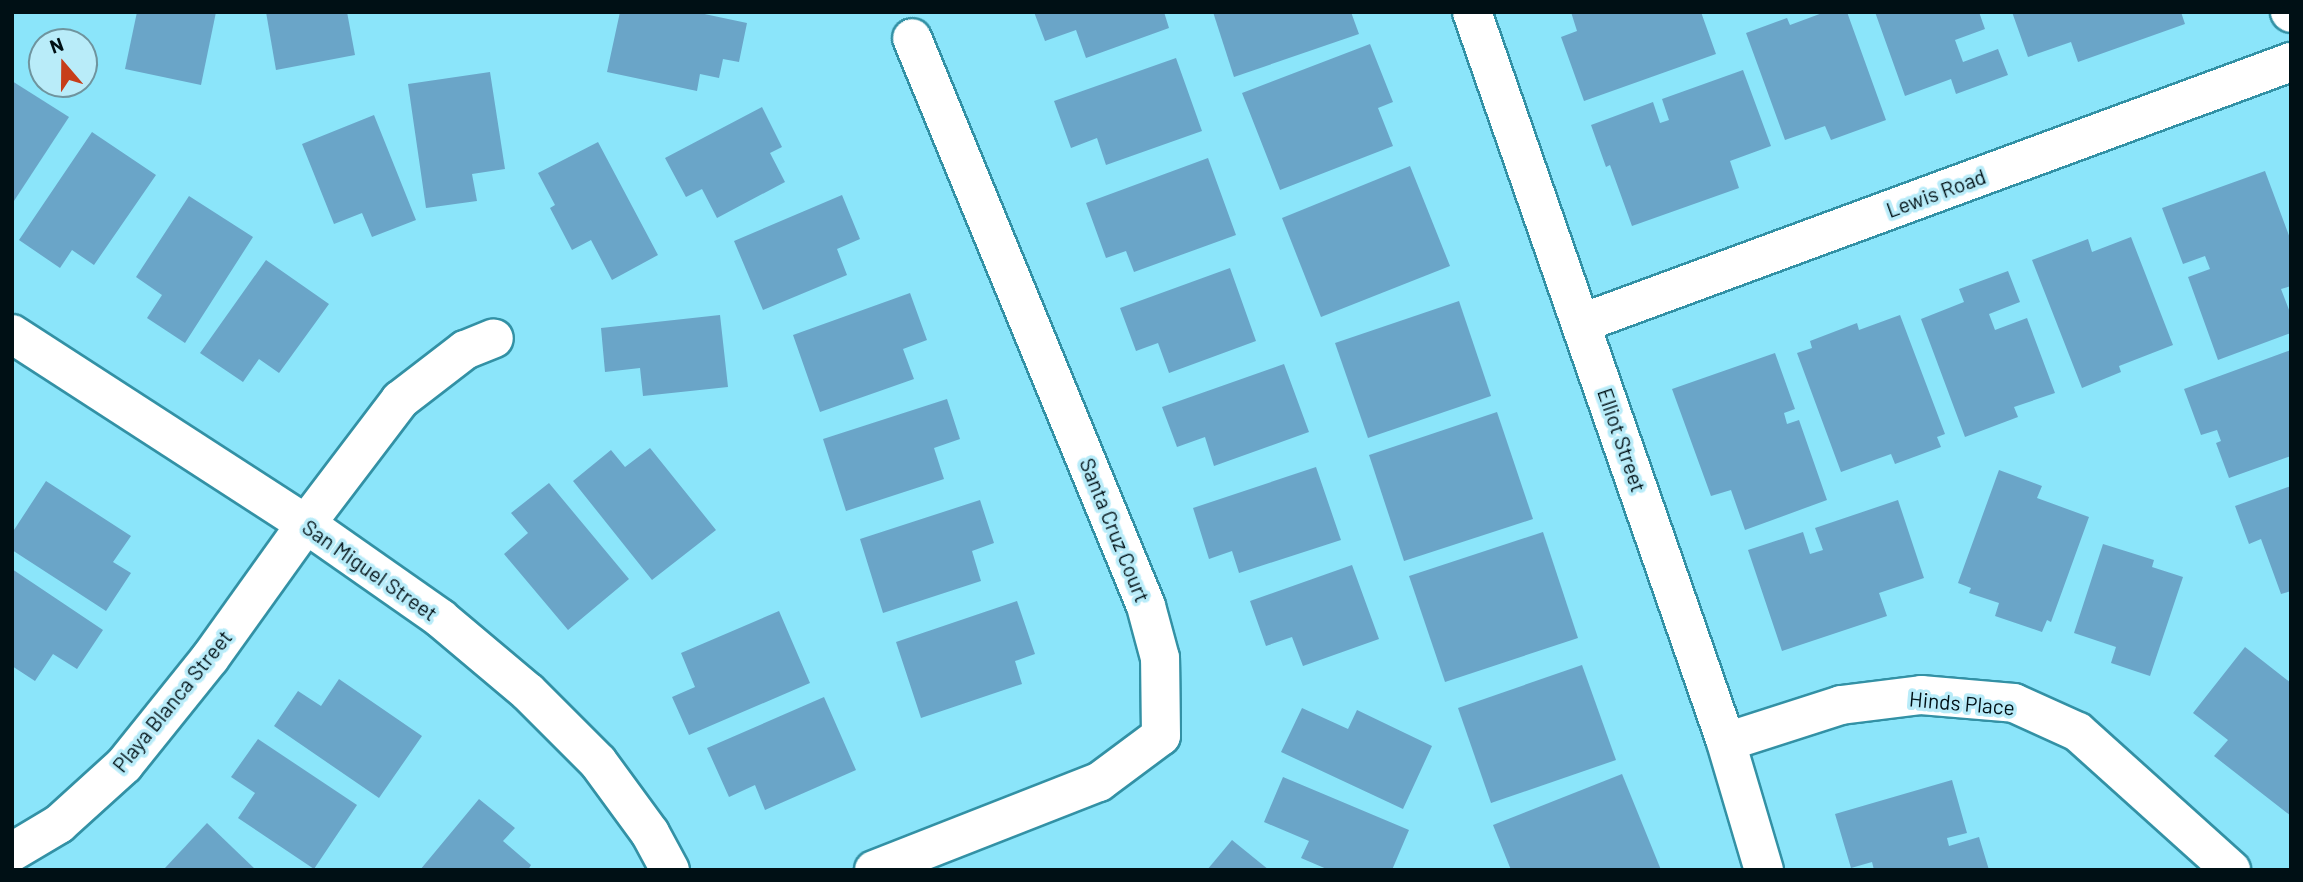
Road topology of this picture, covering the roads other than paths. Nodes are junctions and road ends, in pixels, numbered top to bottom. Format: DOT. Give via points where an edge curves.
graph roads {
  1 [pos="1472,12"];
  2 [pos="912,38"];
  3 [pos="2291,62"];
  4 [pos="1582,323"];
  5 [pos="12,334"];
  6 [pos="494,338"];
  7 [pos="306,524"];
  8 [pos="1726,742"];
  9 [pos="12,852"];
  10 [pos="670,870"];
  11 [pos="874,870"];
  12 [pos="1764,870"];
  13 [pos="2231,870"];
  1 -- 4 [label="street, Elliot Street"];
  2 -- 11 [label="street, Santa Cruz Court" via="1146,606 1160,659 1161,736 1099,782"];
  3 -- 4 [label="street, Lewis Road"];
  4 -- 8 [label="street, Elliot Street"];
  5 -- 7 [label="street, San Miguel Street"];
  6 -- 7 [label="street, Playa Blanca Street" via="466,350 400,400"];
  7 -- 9 [label="street, Playa Blanca Street" via="210,658 124,765 59,824"];
  7 -- 10 [label="street, San Miguel Street" via="440,618 528,692 598,762 650,833"];
  8 -- 12 [label="street, Elliot Street"];
  8 -- 13 [label="street, Hinds Place" via="1841,705 1907,696 2014,703 2078,732"];
}
